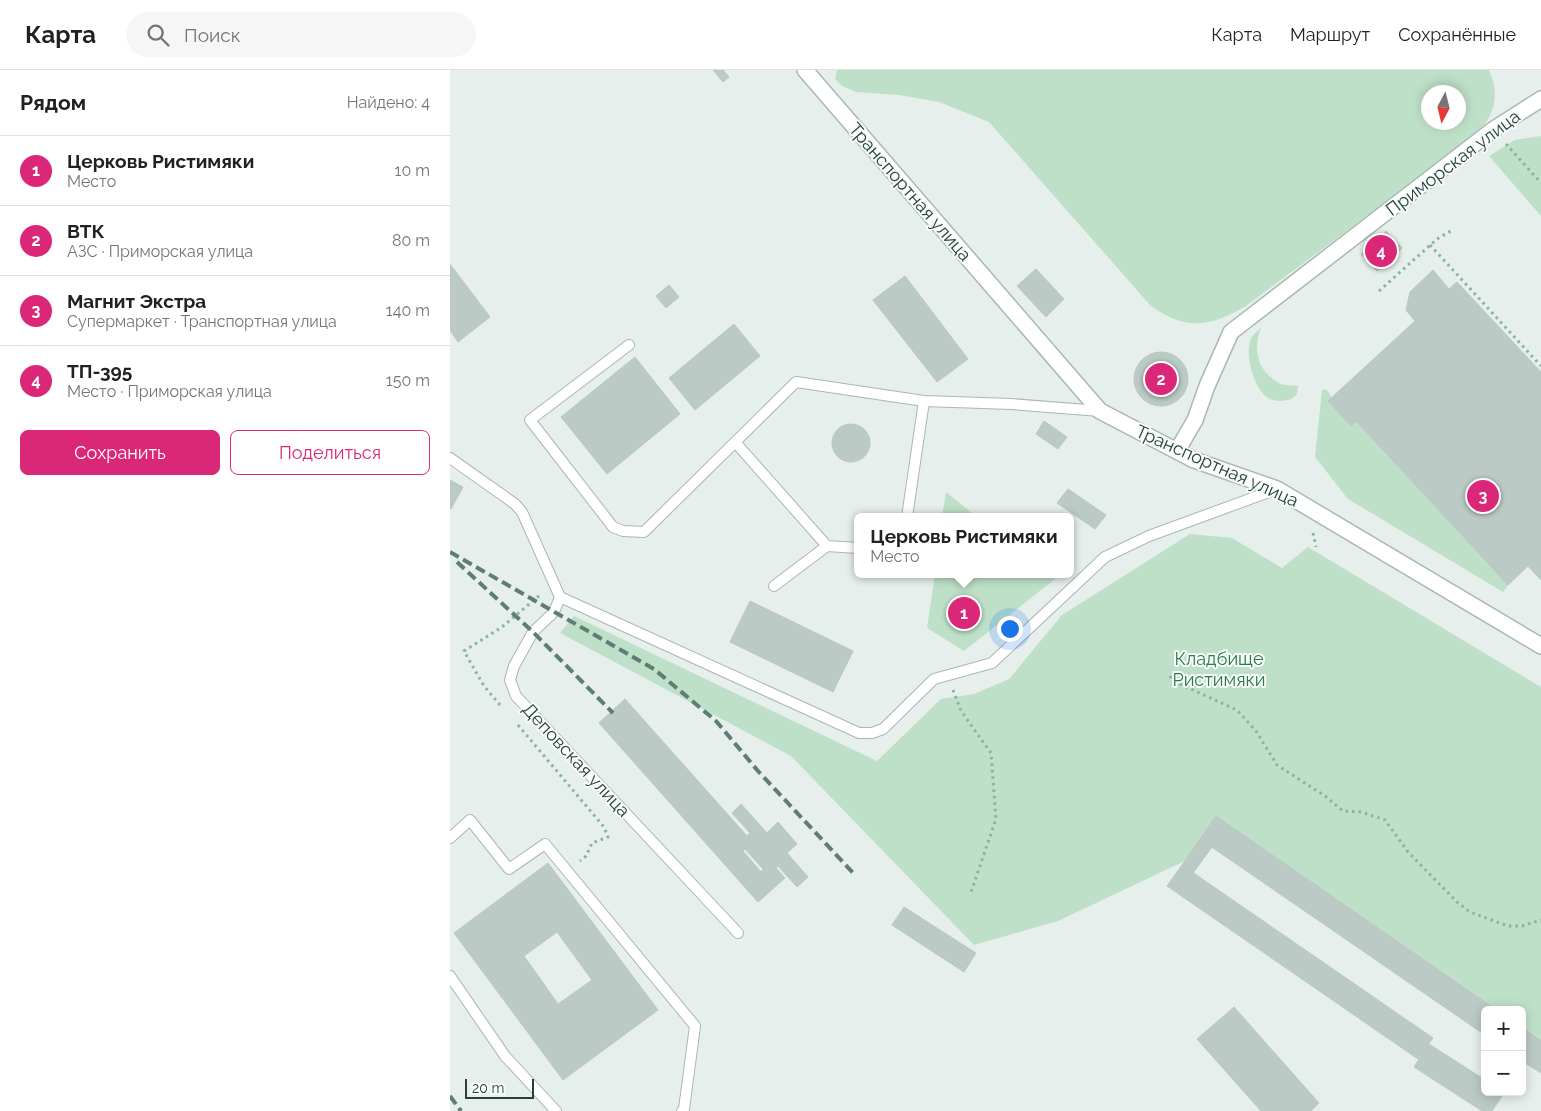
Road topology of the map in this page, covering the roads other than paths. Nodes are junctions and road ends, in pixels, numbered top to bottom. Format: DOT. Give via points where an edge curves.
graph roads {
  1 [pos="805,70"];
  2 [pos="1541,99"];
  3 [pos="629,345"];
  4 [pos="924,402"];
  5 [pos="1100,411"];
  6 [pos="735,442"];
  7 [pos="1177,451"];
  8 [pos="450,458"];
  9 [pos="1277,489"];
  10 [pos="908,513"];
  11 [pos="827,546"];
  12 [pos="854,548"];
  13 [pos="774,586"];
  14 [pos="560,597"];
  15 [pos="1541,646"];
  16 [pos="450,838"];
  17 [pos="738,933"];
  18 [pos="450,976"];
  19 [pos="556,1111"];
  20 [pos="682,1111"];
  1 -- 5 [label="street, Транспортная улица"];
  2 -- 7 [label="street, Приморская улица" via="1494,129 1231,332 1195,420"];
  3 -- 6 [label="lane" via="530,420 612,527 644,532"];
  4 -- 5 [label="lane"];
  4 -- 6 [label="lane" via="796,382"];
  4 -- 10 [label="lane"];
  5 -- 7 [label="street, Транспортная улица"];
  6 -- 11 [label="lane"];
  7 -- 9 [label="street, Транспортная улица"];
  8 -- 14 [label="lane" via="522,512"];
  9 -- 14 [label="lane" via="1158,532 1105,557 992,663 934,679 884,729 872,733 859,733"];
  9 -- 15 [label="street, Транспортная улица"];
  11 -- 12 [label="lane"];
  11 -- 13 [label="lane"];
  14 -- 17 [label="lane, Деповская улица" via="554,612 533,632 514,666 510,680 516,696"];
  16 -- 20 [label="lane" via="470,820 509,869 546,844 695,1026"];
  18 -- 19 [label="lane" via="505,1056"];
}
